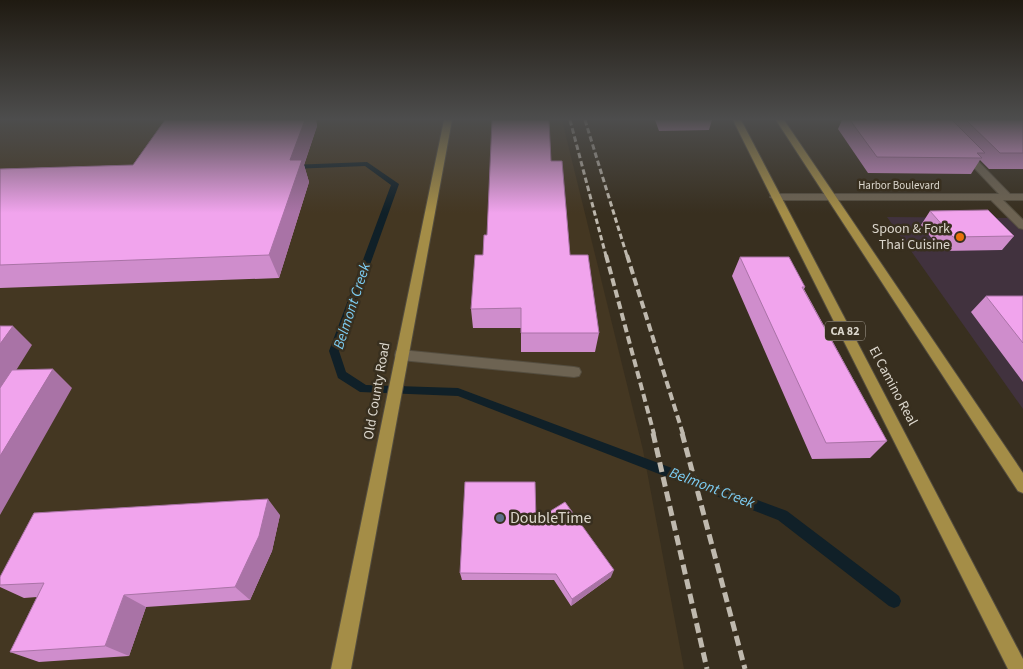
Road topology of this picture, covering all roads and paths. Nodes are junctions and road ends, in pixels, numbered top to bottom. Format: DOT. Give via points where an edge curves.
graph roads {
  1 [pos="442,151"];
  2 [pos="752,151"];
  3 [pos="800,151"];
  4 [pos="964,151"];
  5 [pos="775,197"];
  6 [pos="830,197"];
  7 [pos="1023,197"];
  8 [pos="995,198"];
  9 [pos="1008,198"];
  10 [pos="1023,226"];
  11 [pos="401,355"];
  12 [pos="574,372"];
  13 [pos="1023,486"];
  14 [pos="341,669"];
  15 [pos="1018,669"];
  1 -- 11 [label="main road, Old County Road"];
  2 -- 5 [label="main road, El Camino Real / CA 82"];
  3 -- 6 [label="main road"];
  4 -- 9 [label="street"];
  5 -- 6 [label="street, Harbor Boulevard"];
  5 -- 15 [label="main road, El Camino Real / CA 82"];
  6 -- 8 [label="street, Harbor Boulevard"];
  6 -- 13 [label="main road"];
  7 -- 9 [label="street, Harbor Boulevard"];
  8 -- 9 [label="street, Harbor Boulevard"];
  8 -- 10 [label="street"];
  11 -- 12 [label="street"];
  11 -- 14 [label="main road, Old County Road"];
}
